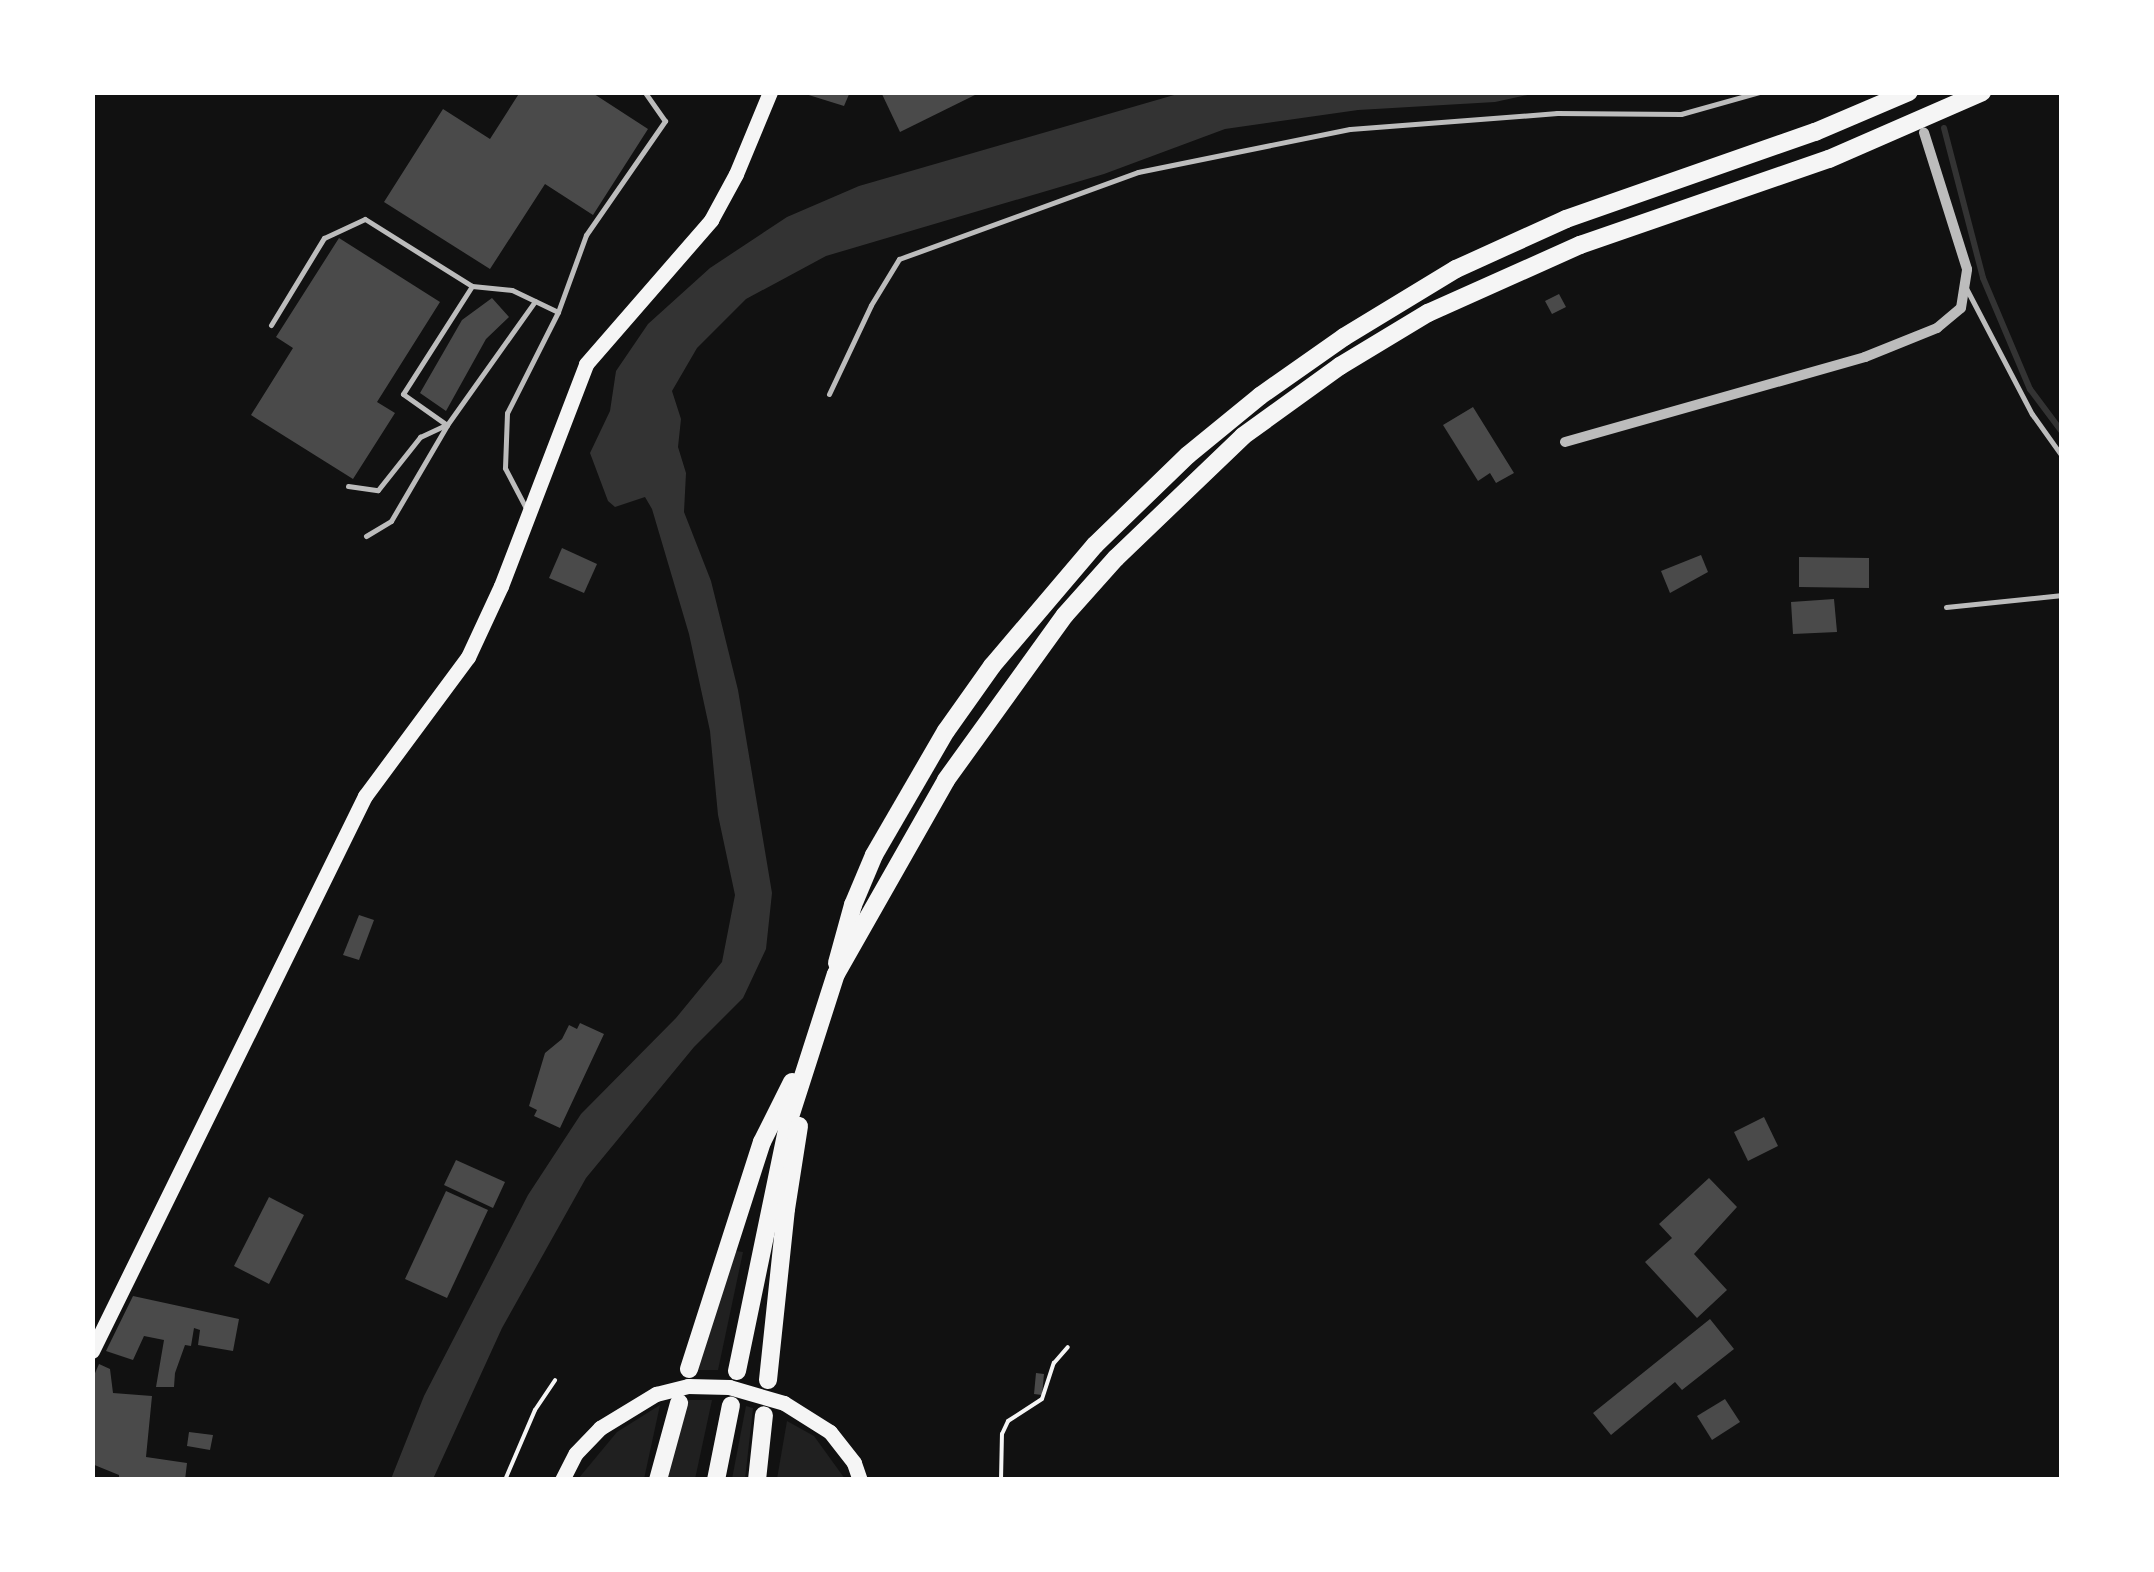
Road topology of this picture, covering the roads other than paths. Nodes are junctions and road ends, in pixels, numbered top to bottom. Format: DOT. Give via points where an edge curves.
graph roads {
  1 [pos="645,92"];
  2 [pos="770,92"];
  3 [pos="1760,92"];
  4 [pos="1909,92"];
  5 [pos="1982,92"];
  6 [pos="1924,133"];
  7 [pos="472,286"];
  8 [pos="1964,286"];
  9 [pos="535,301"];
  10 [pos="558,312"];
  11 [pos="271,325"];
  12 [pos="829,394"];
  13 [pos="447,425"];
  14 [pos="1565,442"];
  15 [pos="2062,456"];
  16 [pos="348,486"];
  17 [pos="529,512"];
  18 [pos="366,536"];
  19 [pos="2062,595"];
  20 [pos="1946,607"];
  21 [pos="836,974"];
  22 [pos="814,1037"];
  23 [pos="92,1350"];
  24 [pos="689,1369"];
  25 [pos="738,1371"];
  26 [pos="768,1380"];
  27 [pos="679,1403"];
  28 [pos="731,1406"];
  29 [pos="764,1415"];
  30 [pos="562,1480"];
  31 [pos="658,1480"];
  32 [pos="716,1480"];
  33 [pos="758,1480"];
  34 [pos="860,1480"];
  1 -- 10 [label="lane" via="666,121 586,235"];
  2 -- 17 [label="main road" via="710,220 586,364"];
  3 -- 12 [label="lane" via="1682,114 1557,113 1350,129 1138,172 898,259"];
  4 -- 21 [label="highway" via="1816,132 1566,219 1456,269 1344,337 1188,455 1095,545 946,731 874,855 849,916"];
  5 -- 21 [label="highway" via="1829,159 1580,245 1486,286 1340,366 1243,436 1065,615 946,780"];
  6 -- 8 [label="street" via="1967,269"];
  7 -- 9 [label="lane" via="512,290"];
  7 -- 11 [label="lane" via="364,218 324,238"];
  7 -- 13 [label="lane" via="403,394"];
  8 -- 14 [label="street" via="1961,308 1937,328 1865,357"];
  8 -- 15 [label="lane" via="2032,414"];
  9 -- 10 [label="lane"];
  9 -- 13 [label="lane"];
  10 -- 17 [label="lane" via="506,413 505,468"];
  13 -- 16 [label="lane" via="420,437 378,490"];
  13 -- 18 [label="lane" via="391,521"];
  17 -- 23 [label="main road" via="468,657 356,813"];
  19 -- 20 [label="lane"];
  21 -- 22 [label="highway"];
  22 -- 24 [label="highway" via="762,1142"];
  22 -- 25 [label="highway" via="789,1120"];
  22 -- 26 [label="highway"];
  27 -- 31 [label="highway"];
  28 -- 32 [label="highway"];
  29 -- 33 [label="highway"];
  30 -- 34 [label="main road" via="600,1428 656,1394 688,1386 729,1387 798,1411 830,1432"];
}
